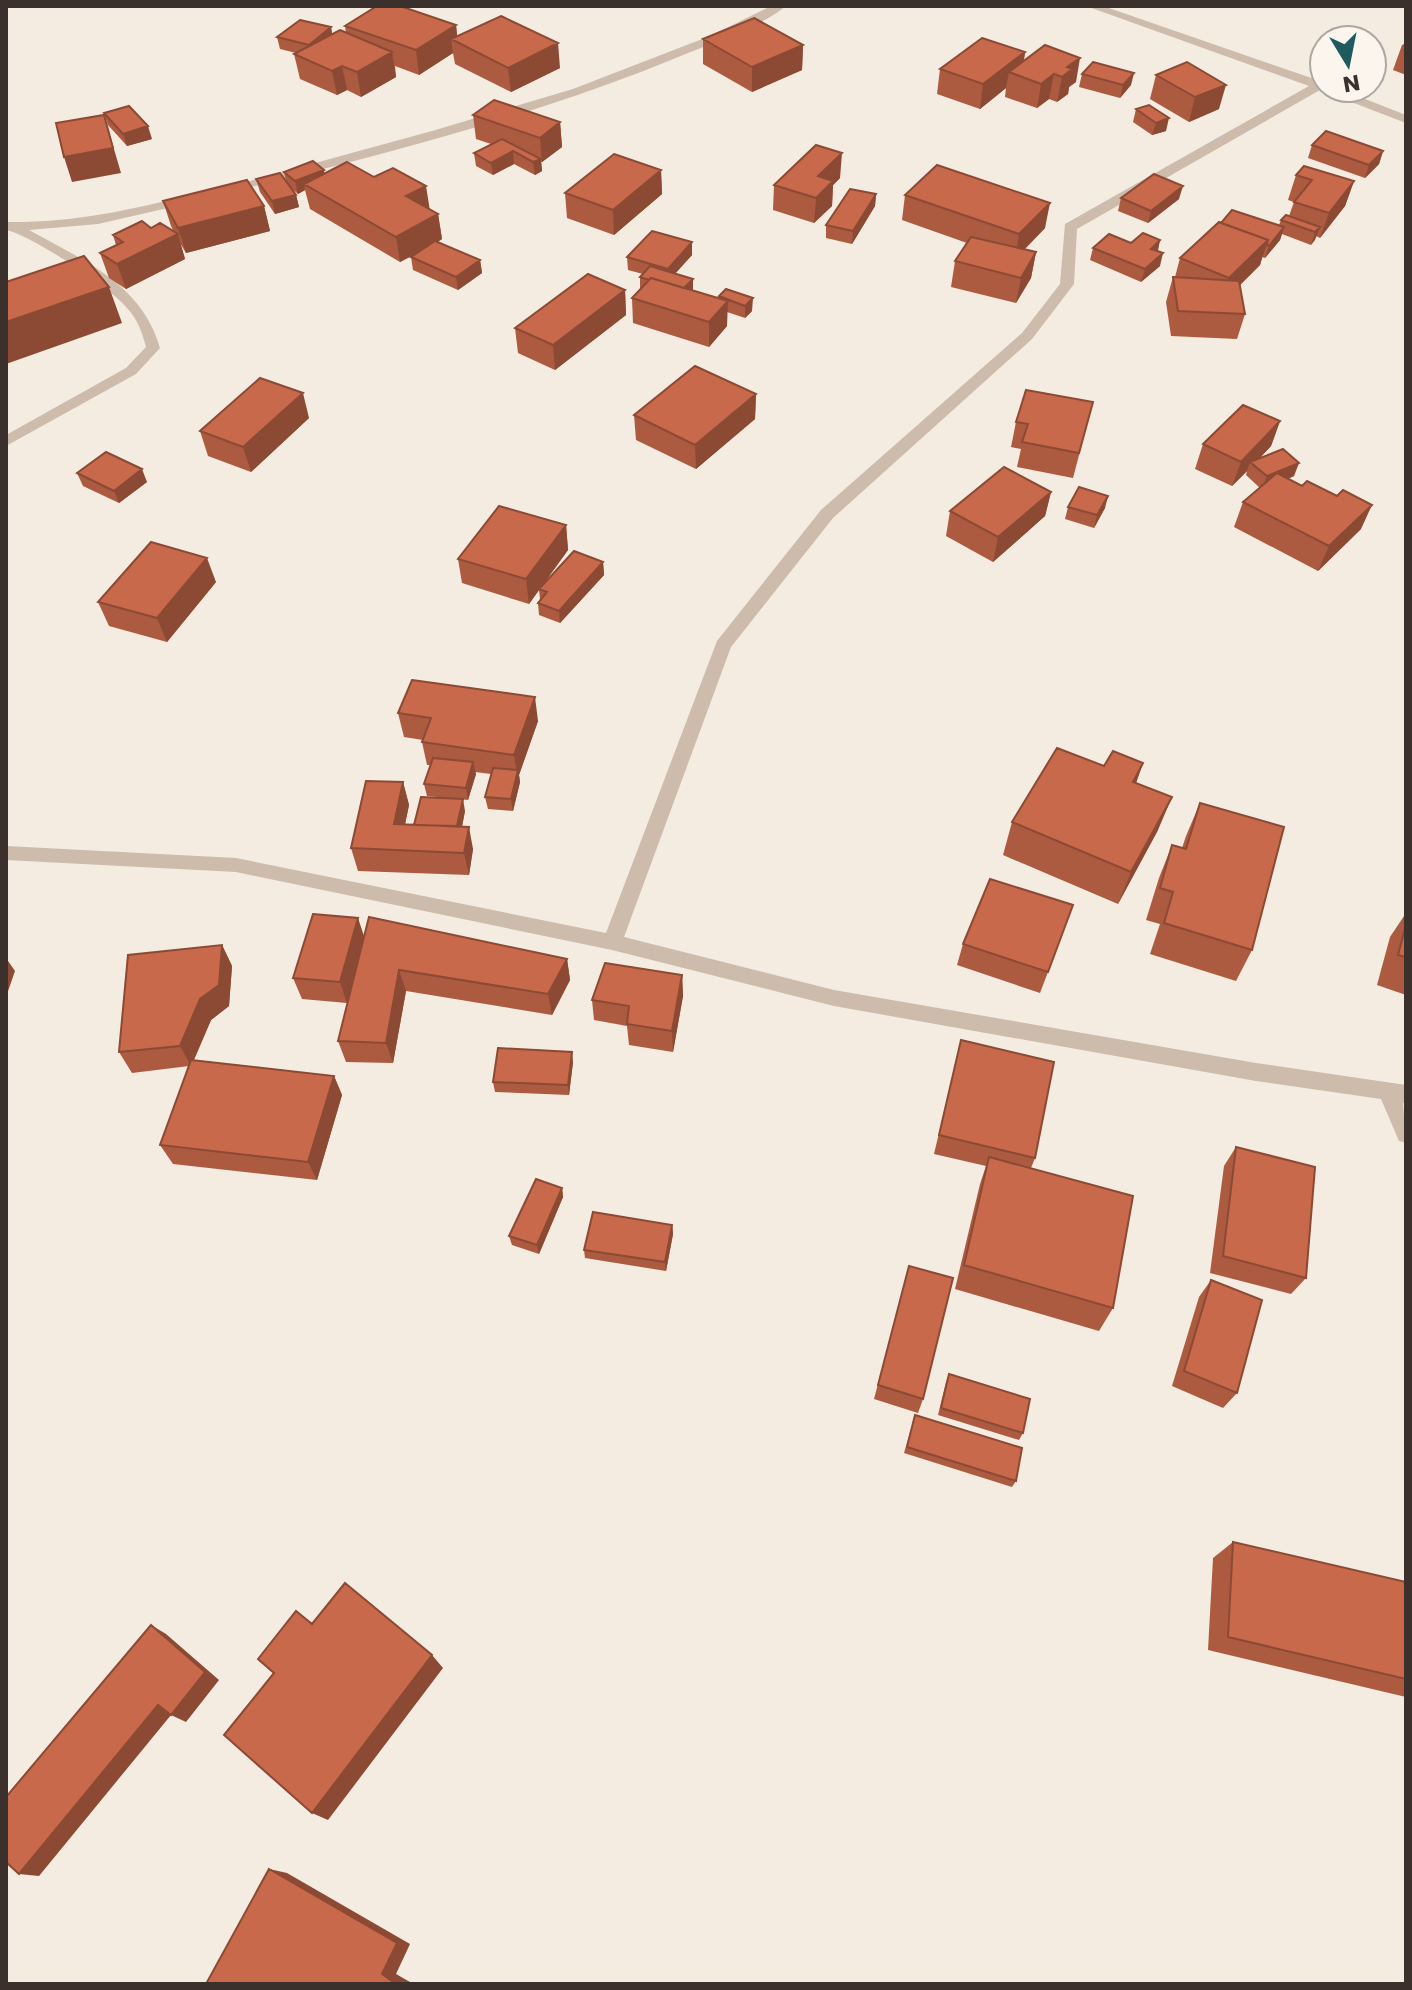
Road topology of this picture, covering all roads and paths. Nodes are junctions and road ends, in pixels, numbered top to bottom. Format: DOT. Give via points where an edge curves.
graph roads {
  1 [pos="780,6"];
  2 [pos="1092,6"];
  3 [pos="1308,82"];
  4 [pos="1308,95"];
  5 [pos="1367,104"];
  6 [pos="1406,119"];
  7 [pos="10,227"];
  8 [pos="6,441"];
  9 [pos="6,853"];
  10 [pos="612,942"];
  11 [pos="1397,1093"];
  12 [pos="1406,1134"];
  1 -- 7 [label="street" via="628,76 508,113 109,221"];
  2 -- 3 [label="street"];
  4 -- 10 [label="street" via="1070,227 1067,284 1027,336 827,514 723,645"];
  5 -- 6 [label="street"];
  7 -- 8 [label="street" via="88,269 132,303 153,348 131,371"];
  9 -- 10 [label="street" via="236,865"];
  10 -- 11 [label="street" via="834,998"];
  11 -- 12 [label="street"];
}
